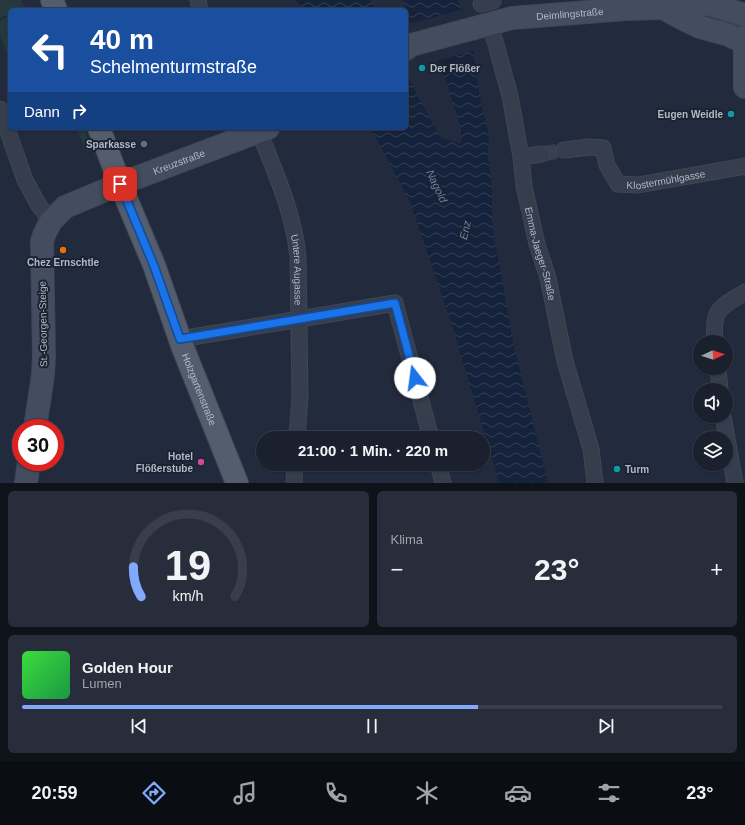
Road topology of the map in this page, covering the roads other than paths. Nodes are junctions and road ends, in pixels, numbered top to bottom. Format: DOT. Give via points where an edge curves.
graph roads {
  1 [pos="712,2"];
  2 [pos="663,8"];
  3 [pos="745,15"];
  4 [pos="484,26"];
  5 [pos="745,38"];
  6 [pos="745,43"];
  7 [pos="408,47"];
  8 [pos="745,86"];
  9 [pos="0,109"];
  10 [pos="100,130"];
  11 [pos="264,130"];
  12 [pos="564,150"];
  13 [pos="542,154"];
  14 [pos="521,157"];
  15 [pos="745,166"];
  16 [pos="120,184"];
  17 [pos="51,221"];
  18 [pos="745,292"];
  19 [pos="299,319"];
  20 [pos="715,335"];
  21 [pos="180,339"];
  22 [pos="36,419"];
  23 [pos="724,423"];
  24 [pos="298,431"];
  25 [pos="429,431"];
  26 [pos="28,471"];
  27 [pos="295,471"];
  28 [pos="440,471"];
  29 [pos="26,483"];
  30 [pos="237,483"];
  31 [pos="294,483"];
  32 [pos="443,483"];
  33 [pos="595,483"];
  34 [pos="735,483"];
  1 -- 2 [label="main road, Deimlingstraße"];
  1 -- 3 [label="main road, Deimlingstraße"];
  2 -- 4 [label="main road, Deimlingstraße" via="512,18"];
  2 -- 6 [label="main road" via="695,25 729,35"];
  4 -- 7 [label="main road"];
  4 -- 14 [label="street, Emma-Jaeger-Straße" via="495,41 510,96"];
  5 -- 6 [label="main road"];
  6 -- 8 [label="main road"];
  9 -- 17 [label="street" via="25,180"];
  10 -- 16 [label="main road, Holzgartenstraße"];
  11 -- 16 [label="main road, Kreuzstraße"];
  11 -- 19 [label="street, Untere Augasse" via="294,226 298,257"];
  12 -- 15 [label="street, Klostermühlgasse" via="604,148 607,165 618,184 638,185"];
  13 -- 14 [label="street"];
  14 -- 33 [label="street, Emma-Jaeger-Straße" via="524,186 537,244 548,278 563,354 592,448"];
  16 -- 17 [label="main road, Kreuzstraße" via="65,207"];
  16 -- 21 [label="main road, Holzgartenstraße" via="154,266"];
  17 -- 22 [label="main road, St.-Georgen-Steige" via="42,242 44,356"];
  18 -- 20 [label="street" via="718,309 714,322"];
  19 -- 21 [label="street"];
  19 -- 24 [label="street, Untere Augasse" via="300,397"];
  19 -- 25 [label="street" via="395,303"];
  21 -- 30 [label="main road, Holzgartenstraße"];
  23 -- 34 [label="street"];
  26 -- 29 [label="main road"];
  27 -- 31 [label="street"];
  28 -- 32 [label="street"];
}
